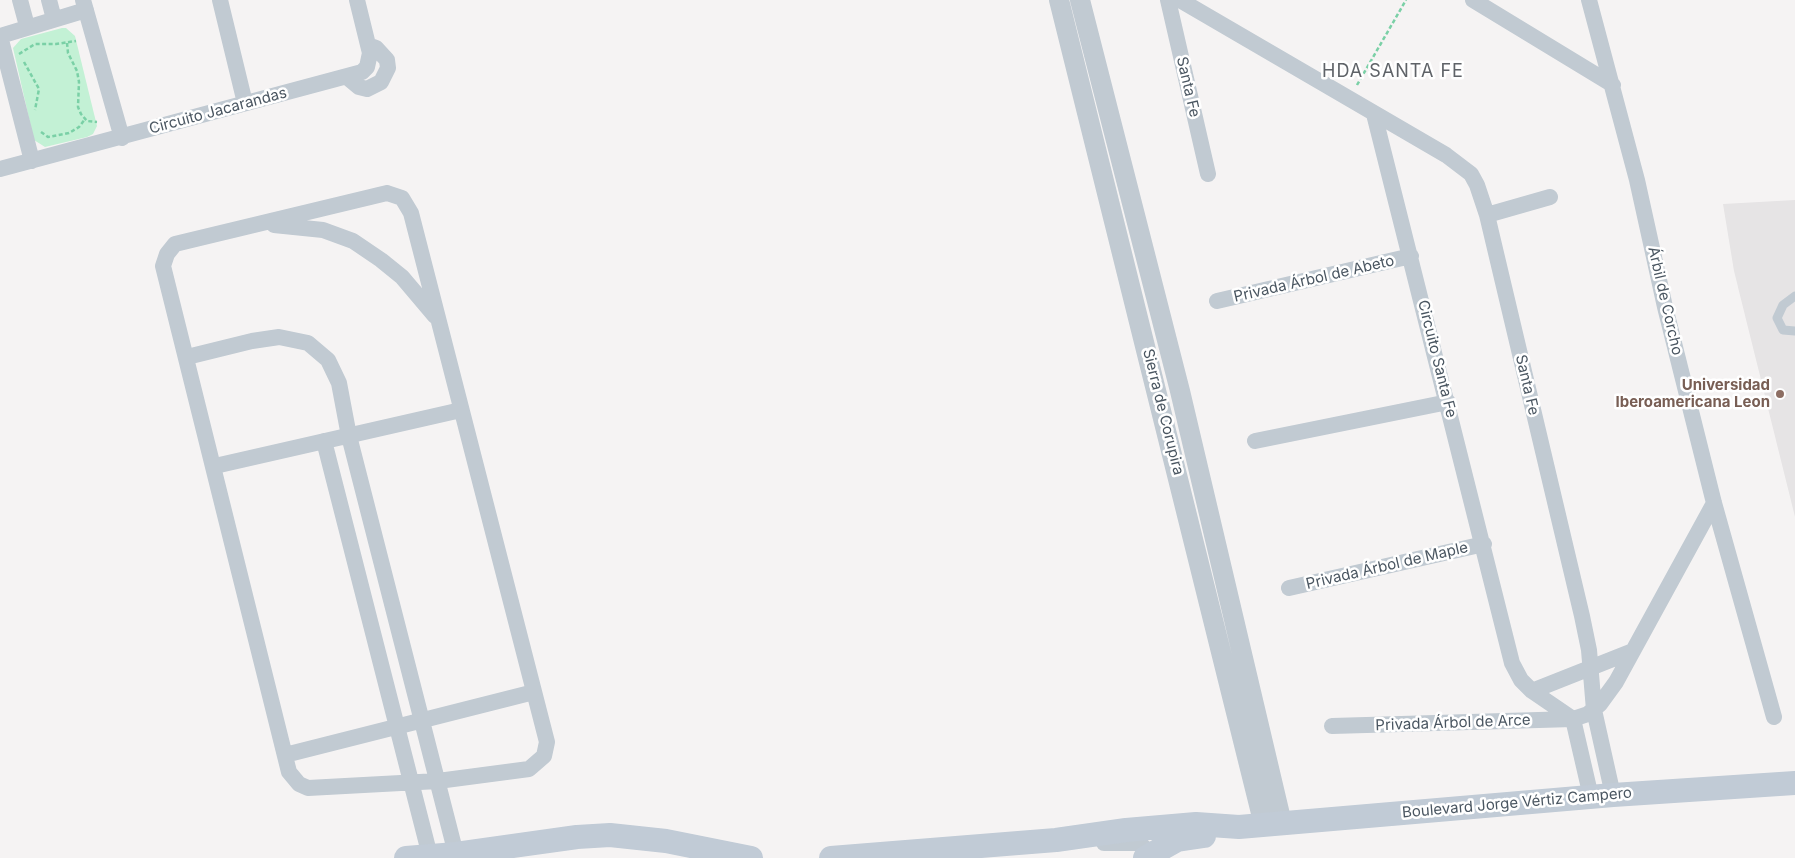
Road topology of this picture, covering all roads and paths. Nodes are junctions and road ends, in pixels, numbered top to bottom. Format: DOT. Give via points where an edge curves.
graph roads {
  1 [pos="20,0"];
  2 [pos="49,0"];
  3 [pos="220,0"];
  4 [pos="357,0"];
  5 [pos="1059,0"];
  6 [pos="1080,0"];
  7 [pos="1168,0"];
  8 [pos="1180,0"];
  9 [pos="1406,0"];
  10 [pos="1473,0"];
  11 [pos="1589,0"];
  12 [pos="84,5"];
  13 [pos="54,19"];
  14 [pos="27,26"];
  15 [pos="0,36"];
  16 [pos="76,40"];
  17 [pos="67,43"];
  18 [pos="20,54"];
  19 [pos="14,56"];
  20 [pos="1613,85"];
  21 [pos="1349,99"];
  22 [pos="245,103"];
  23 [pos="1374,114"];
  24 [pos="35,115"];
  25 [pos="85,119"];
  26 [pos="97,122"];
  27 [pos="39,129"];
  28 [pos="122,138"];
  29 [pos="32,161"];
  30 [pos="0,169"];
  31 [pos="1208,174"];
  32 [pos="1550,196"];
  33 [pos="1487,215"];
  34 [pos="259,223"];
  35 [pos="1411,256"];
  36 [pos="1795,296"];
  37 [pos="1217,301"];
  38 [pos="437,317"];
  39 [pos="1795,331"];
  40 [pos="187,357"];
  41 [pos="1448,402"];
  42 [pos="461,410"];
  43 [pos="349,436"];
  44 [pos="1255,441"];
  45 [pos="324,442"];
  46 [pos="214,466"];
  47 [pos="1714,503"];
  48 [pos="1484,544"];
  49 [pos="1289,588"];
  50 [pos="1633,651"];
  51 [pos="1591,669"];
  52 [pos="1532,691"];
  53 [pos="534,692"];
  54 [pos="1594,710"];
  55 [pos="1774,717"];
  56 [pos="1573,719"];
  57 [pos="422,721"];
  58 [pos="1332,726"];
  59 [pos="397,727"];
  60 [pos="285,755"];
  61 [pos="438,781"];
  62 [pos="412,782"];
  63 [pos="1795,783"];
  64 [pos="1602,796"];
  65 [pos="1273,824"];
  66 [pos="1239,827"];
  67 [pos="1056,840"];
  68 [pos="548,850"];
  69 [pos="456,854"];
  70 [pos="918,854"];
  71 [pos="1160,854"];
  72 [pos="430,856"];
  73 [pos="406,858"];
  74 [pos="751,858"];
  75 [pos="831,858"];
  1 -- 14 [label="street"];
  2 -- 13 [label="street"];
  3 -- 22 [label="street"];
  4 -- 22 [label="street, Circuito Jacarandas" via="370,53 362,72"];
  5 -- 65 [label="street, Sierra de Corupira"];
  6 -- 65 [label="street, Sierra de Corupira" via="1180,390"];
  7 -- 31 [label="street, Santa Fe"];
  8 -- 21 [label="street"];
  9 -- 21 [label="path"];
  10 -- 20 [label="street"];
  11 -- 20 [label="street, Árbil de Corcho"];
  12 -- 13 [label="street"];
  12 -- 28 [label="street"];
  13 -- 14 [label="street"];
  14 -- 15 [label="street"];
  15 -- 29 [label="street"];
  16 -- 17 [label="path"];
  17 -- 18 [label="path" via="35,44"];
  17 -- 25 [label="path" via="79,82 78,107"];
  18 -- 19 [label="path"];
  18 -- 24 [label="path" via="39,89"];
  20 -- 47 [label="street, Árbil de Corcho"];
  21 -- 23 [label="street"];
  22 -- 28 [label="street, Circuito Jacarandas"];
  23 -- 33 [label="street, Santa Fe" via="1446,155 1471,174"];
  23 -- 35 [label="street, Circuito Santa Fe"];
  25 -- 26 [label="path"];
  25 -- 27 [label="path" via="75,130 54,136 48,137"];
  28 -- 29 [label="street, Circuito Jacarandas"];
  29 -- 30 [label="street, Circuito Jacarandas"];
  32 -- 33 [label="street"];
  33 -- 51 [label="street, Santa Fe" via="1582,616"];
  34 -- 38 [label="street" via="323,230 353,242 402,277"];
  34 -- 38 [label="street" via="387,194 402,198 411,213"];
  34 -- 40 [label="street" via="175,244 167,254 163,266"];
  35 -- 37 [label="street, Privada Árbol de Abeto"];
  35 -- 41 [label="street, Circuito Santa Fe"];
  36 -- 39 [label="lane" via="1783,305 1777,318 1783,330"];
  38 -- 42 [label="street"];
  40 -- 43 [label="street" via="252,341 279,338 308,343 328,360 339,383"];
  40 -- 46 [label="street"];
  41 -- 44 [label="street"];
  41 -- 48 [label="street, Circuito Santa Fe"];
  42 -- 43 [label="street"];
  42 -- 53 [label="street"];
  43 -- 45 [label="street"];
  43 -- 57 [label="street"];
  45 -- 46 [label="street"];
  45 -- 59 [label="street"];
  46 -- 60 [label="street"];
  47 -- 50 [label="street"];
  47 -- 55 [label="street, Árbil de Corcho"];
  48 -- 49 [label="street, Privada Árbol de Maple"];
  48 -- 52 [label="street, Circuito Santa Fe" via="1512,663 1521,680"];
  50 -- 51 [label="street"];
  50 -- 54 [label="street" via="1616,682"];
  51 -- 52 [label="street"];
  51 -- 54 [label="street, Santa Fe"];
  52 -- 56 [label="street, Circuito Santa Fe"];
  53 -- 57 [label="street"];
  53 -- 61 [label="street" via="547,742 544,756 529,769"];
  54 -- 56 [label="street"];
  54 -- 64 [label="street"];
  56 -- 58 [label="street, Privada Árbol de Arce"];
  56 -- 64 [label="street"];
  57 -- 59 [label="street"];
  57 -- 61 [label="street"];
  59 -- 60 [label="street"];
  59 -- 62 [label="street"];
  60 -- 62 [label="street" via="289,772 299,784 308,788"];
  61 -- 62 [label="street"];
  61 -- 69 [label="street"];
  62 -- 72 [label="street"];
  63 -- 64 [label="main road, Boulevard Jorge Vértiz Campero"];
  64 -- 65 [label="main road, Boulevard Jorge Vértiz Campero"];
  65 -- 66 [label="main road, Boulevard Jorge Vértiz Campero"];
  66 -- 67 [label="main road, Boulevard Jorge Vértiz Campero" via="1196,824"];
  66 -- 71 [label="main road, Boulevard Jorge Vértiz Campero"];
  67 -- 70 [label="main road, Boulevard Jorge Vértiz Campero"];
  67 -- 71 [label="street" via="1083,845 1132,842"];
  68 -- 69 [label="main road"];
  68 -- 74 [label="main road" via="602,836 635,836"];
  69 -- 72 [label="main road"];
  70 -- 75 [label="main road, Boulevard Jorge Vértiz Campero"];
  72 -- 73 [label="main road"];
}
